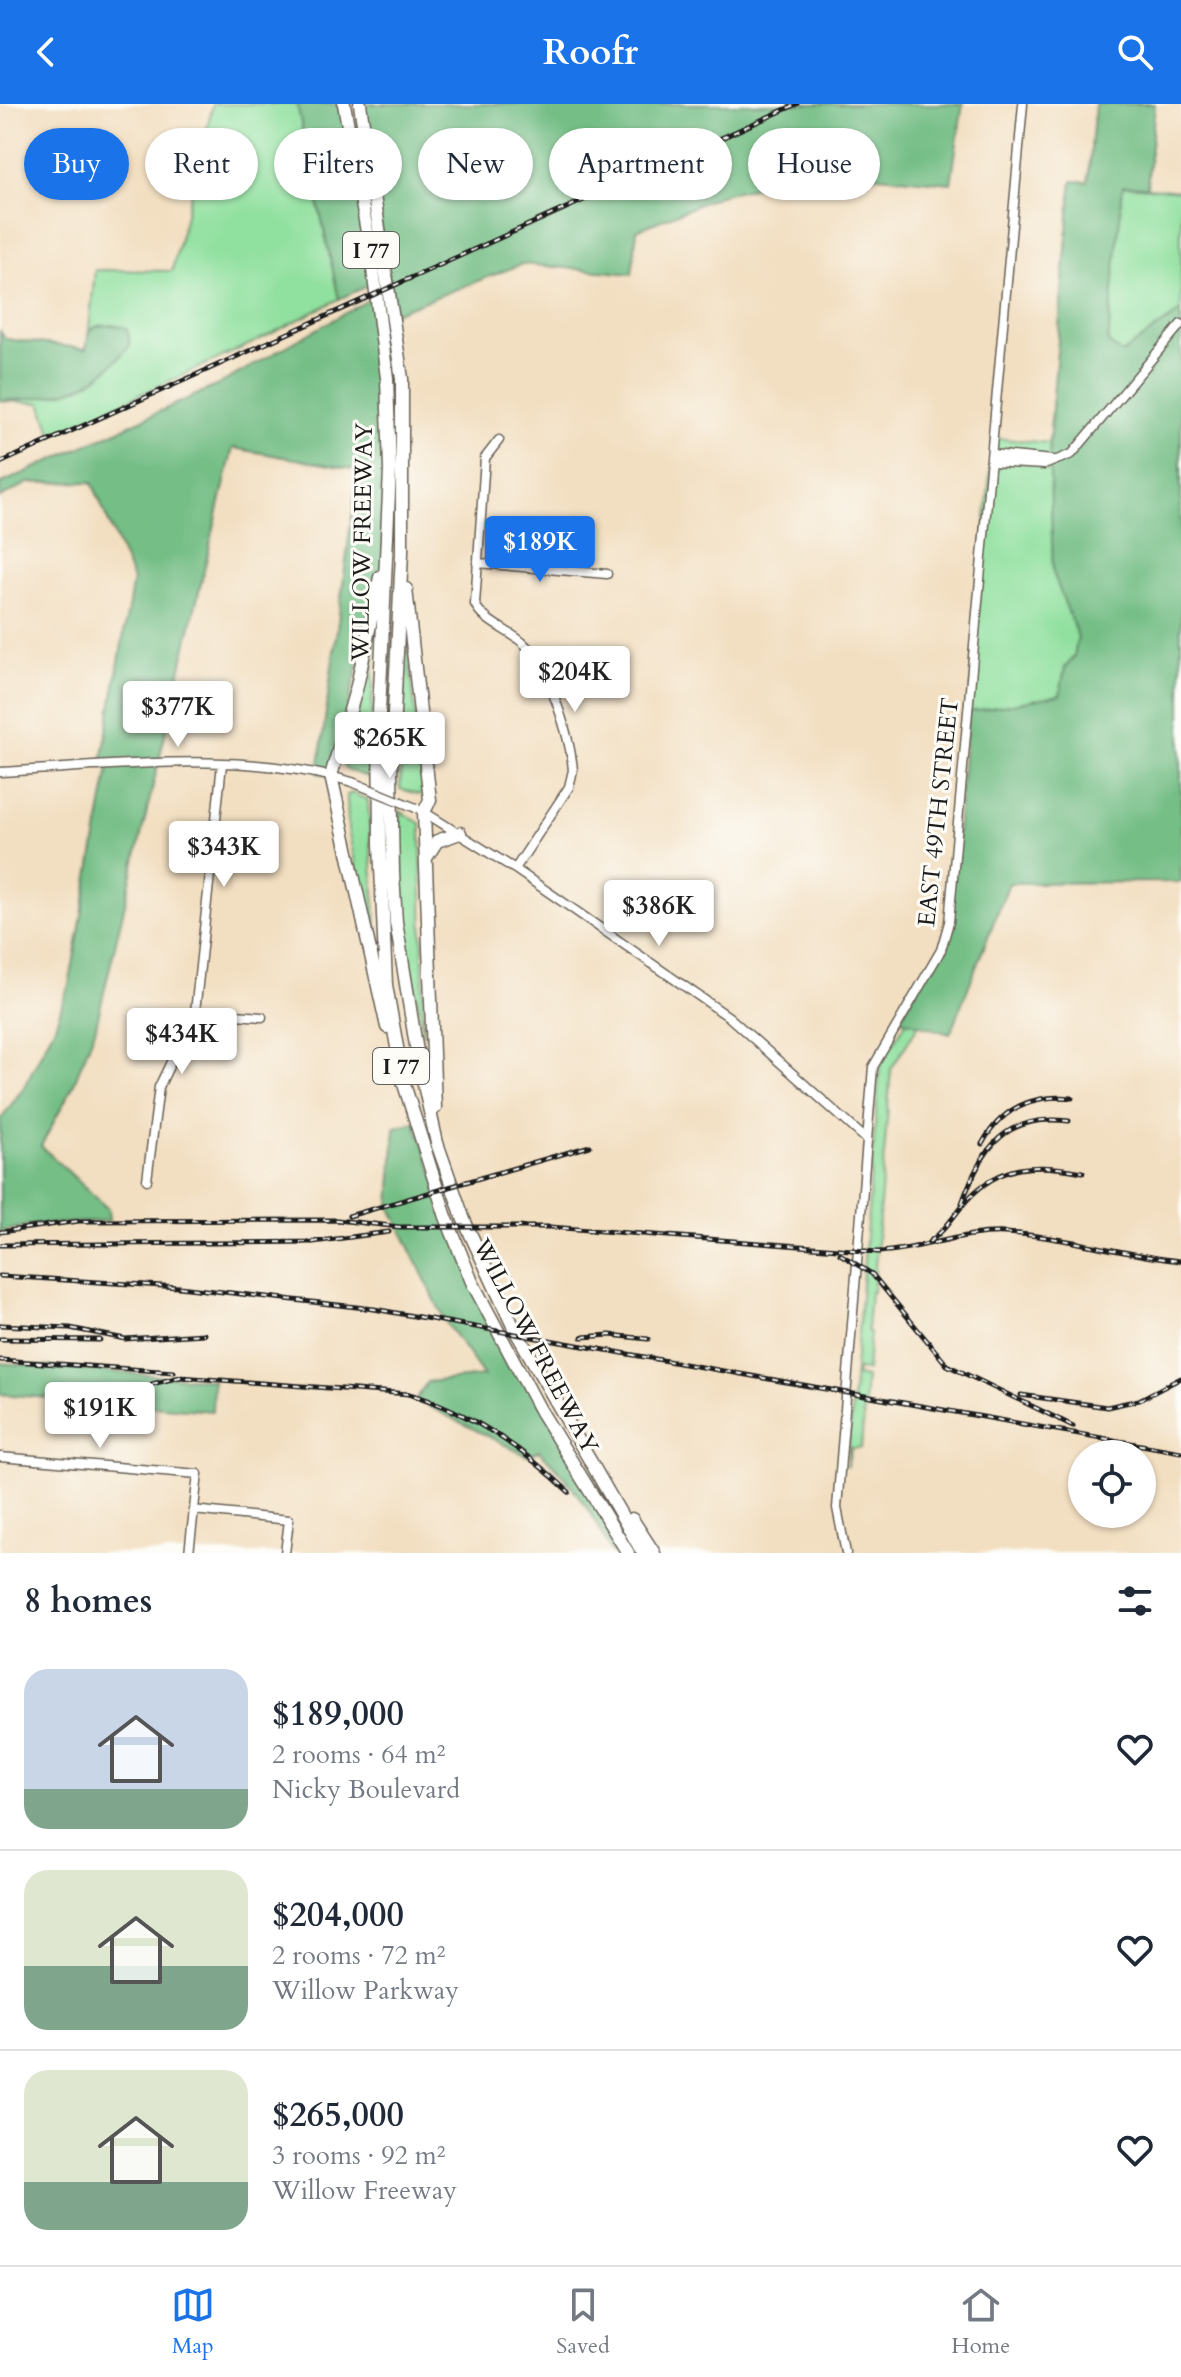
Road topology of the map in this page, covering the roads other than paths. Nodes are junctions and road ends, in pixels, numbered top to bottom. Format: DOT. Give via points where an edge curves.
graph roads {
  1 [pos="344,104"];
  2 [pos="360,104"];
  3 [pos="1023,104"];
  4 [pos="1181,324"];
  5 [pos="499,440"];
  6 [pos="991,458"];
  7 [pos="388,543"];
  8 [pos="402,553"];
  9 [pos="477,563"];
  10 [pos="607,574"];
  11 [pos="222,764"];
  12 [pos="0,772"];
  13 [pos="331,776"];
  14 [pos="420,810"];
  15 [pos="460,833"];
  16 [pos="426,858"];
  17 [pos="515,869"];
  18 [pos="195,1012"];
  19 [pos="262,1017"];
  20 [pos="403,1081"];
  21 [pos="866,1139"];
  22 [pos="437,1143"];
  23 [pos="147,1180"];
  24 [pos="0,1457"];
  25 [pos="595,1467"];
  26 [pos="193,1510"];
  27 [pos="189,1553"];
  28 [pos="285,1553"];
  29 [pos="628,1553"];
  30 [pos="643,1553"];
  31 [pos="654,1553"];
  32 [pos="846,1553"];
  1 -- 7 [label="highway, WILLOW FREEWAY / I 77" via="387,378"];
  2 -- 8 [label="highway, WILLOW FREEWAY / I 77" via="402,379"];
  3 -- 6 [label="street, EAST 49TH STREET"];
  4 -- 6 [label="street" via="1072,454 1058,461"];
  5 -- 9 [label="street" via="485,458"];
  6 -- 21 [label="street, EAST 49TH STREET" via="947,938 876,1057"];
  7 -- 13 [label="highway"];
  7 -- 20 [label="highway, WILLOW FREEWAY / I 77" via="379,712 380,844 386,985"];
  8 -- 14 [label="highway" via="430,800"];
  8 -- 22 [label="highway, WILLOW FREEWAY / I 77" via="391,773 396,922"];
  9 -- 10 [label="street"];
  9 -- 17 [label="street" via="476,609 522,641 539,661 573,764 569,787"];
  11 -- 12 [label="street"];
  11 -- 13 [label="street"];
  11 -- 18 [label="street"];
  13 -- 14 [label="street, bridge"];
  13 -- 20 [label="highway" via="378,996"];
  14 -- 15 [label="street"];
  14 -- 16 [label="highway"];
  15 -- 16 [label="highway" via="437,841"];
  15 -- 17 [label="street"];
  16 -- 22 [label="highway"];
  17 -- 21 [label="street" via="729,1017"];
  18 -- 19 [label="street"];
  18 -- 23 [label="street" via="159,1087"];
  20 -- 29 [label="highway, WILLOW FREEWAY / I 77" via="472,1282 540,1410"];
  21 -- 32 [label="street, EAST 49TH STREET" via="837,1508"];
  22 -- 25 [label="highway, WILLOW FREEWAY / I 77" via="464,1220 514,1328"];
  24 -- 26 [label="street" via="198,1474"];
  25 -- 30 [label="highway, WILLOW FREEWAY / I 77"];
  25 -- 31 [label="highway"];
  26 -- 27 [label="street"];
  26 -- 28 [label="street" via="289,1520"];
}
